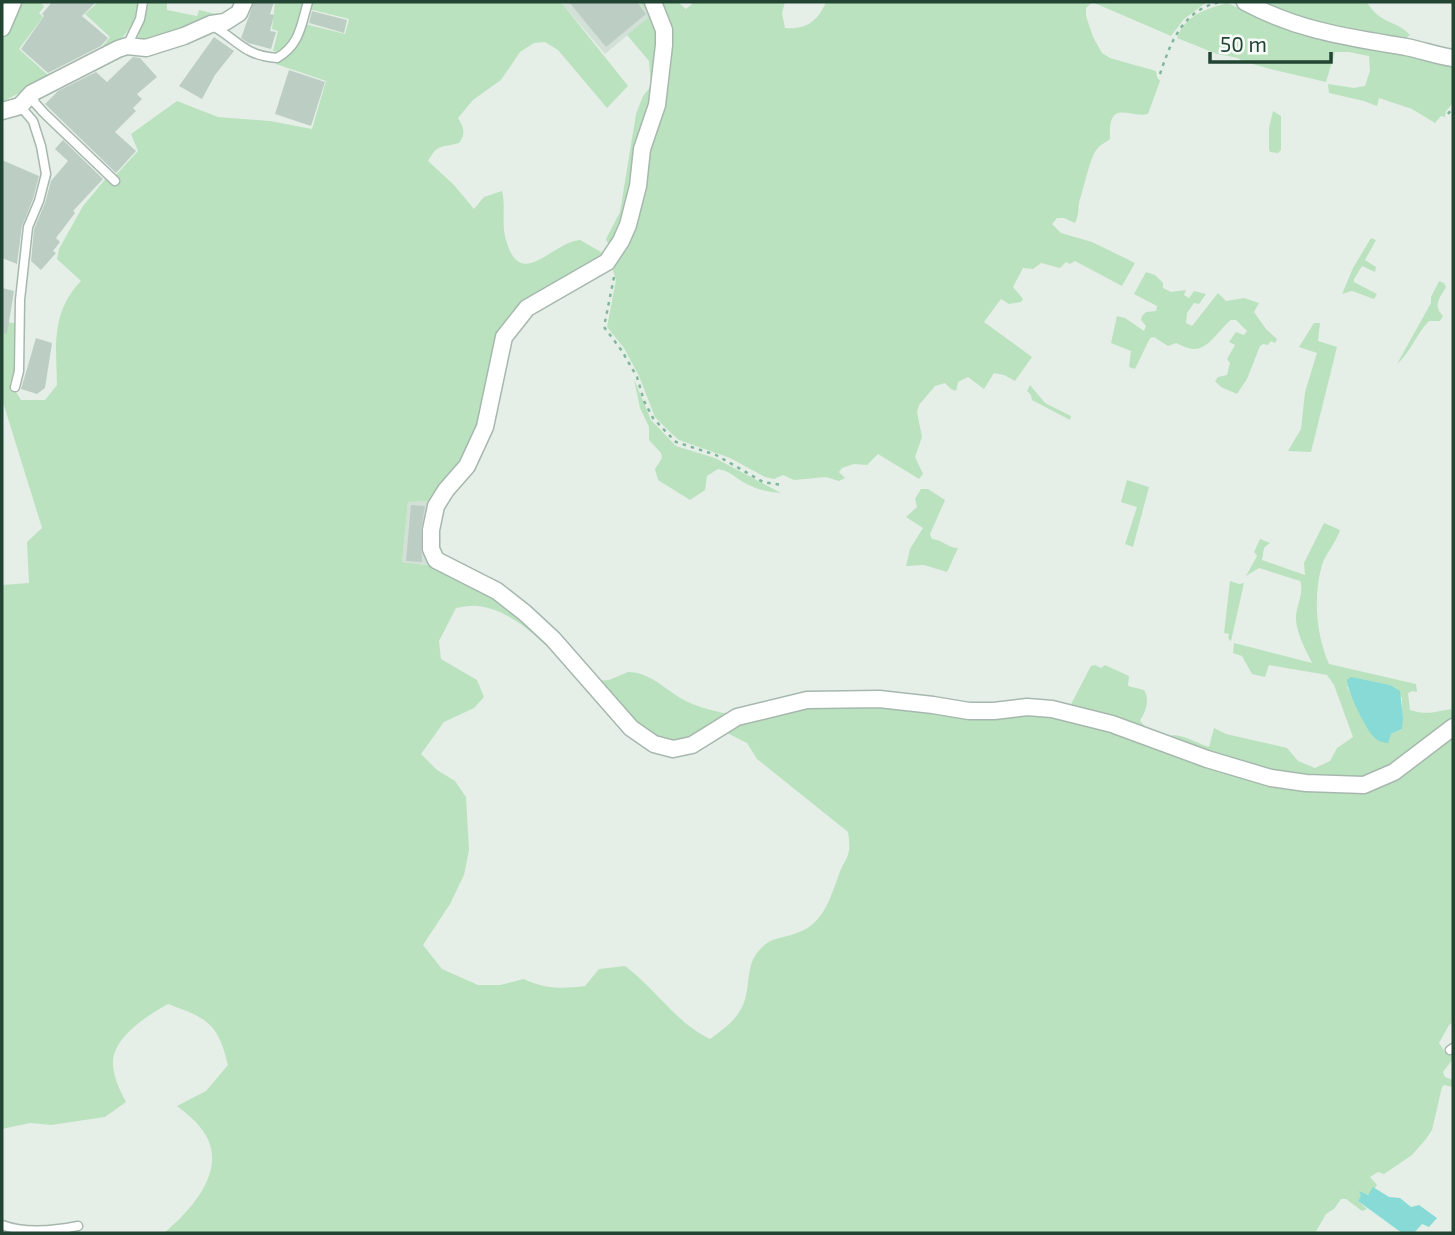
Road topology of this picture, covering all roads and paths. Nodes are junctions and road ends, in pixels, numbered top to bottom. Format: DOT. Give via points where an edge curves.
graph roads {
  1 [pos="13,2"];
  2 [pos="143,2"];
  3 [pos="244,2"];
  4 [pos="308,2"];
  5 [pos="653,2"];
  6 [pos="1220,2"];
  7 [pos="1245,2"];
  8 [pos="211,24"];
  9 [pos="2,27"];
  10 [pos="127,46"];
  11 [pos="1453,58"];
  12 [pos="1160,74"];
  13 [pos="32,93"];
  14 [pos="20,106"];
  15 [pos="1453,107"];
  16 [pos="2,111"];
  17 [pos="1448,114"];
  18 [pos="116,181"];
  19 [pos="607,262"];
  20 [pos="15,387"];
  21 [pos="782,485"];
  22 [pos="1453,727"];
  23 [pos="2,1225"];
  24 [pos="78,1226"];
  1 -- 9 [label="street"];
  2 -- 10 [label="lane"];
  3 -- 8 [label="street" via="232,19"];
  4 -- 8 [label="lane" via="293,48 277,58 248,51"];
  5 -- 19 [label="street" via="664,30 657,105 642,149 628,225"];
  6 -- 12 [label="path" via="1202,7 1185,21"];
  7 -- 11 [label="street" via="1318,32"];
  8 -- 10 [label="street" via="146,48"];
  10 -- 13 [label="street"];
  13 -- 14 [label="street"];
  13 -- 18 [label="lane" via="35,103"];
  14 -- 16 [label="street"];
  14 -- 20 [label="lane" via="33,121 46,174 28,227"];
  15 -- 17 [label="path"];
  19 -- 21 [label="path" via="614,281 604,327 637,377 658,426 676,442 716,455 763,482"];
  19 -- 22 [label="street" via="527,308 504,337 485,427 467,466 436,506 431,548 436,560 497,591 525,612 631,728 654,744 673,749 692,745 737,717 807,700 879,699 969,711 1027,707 1112,724 1271,778 1364,785 1394,772"];
  23 -- 24 [label="lane" via="30,1230"];
}
